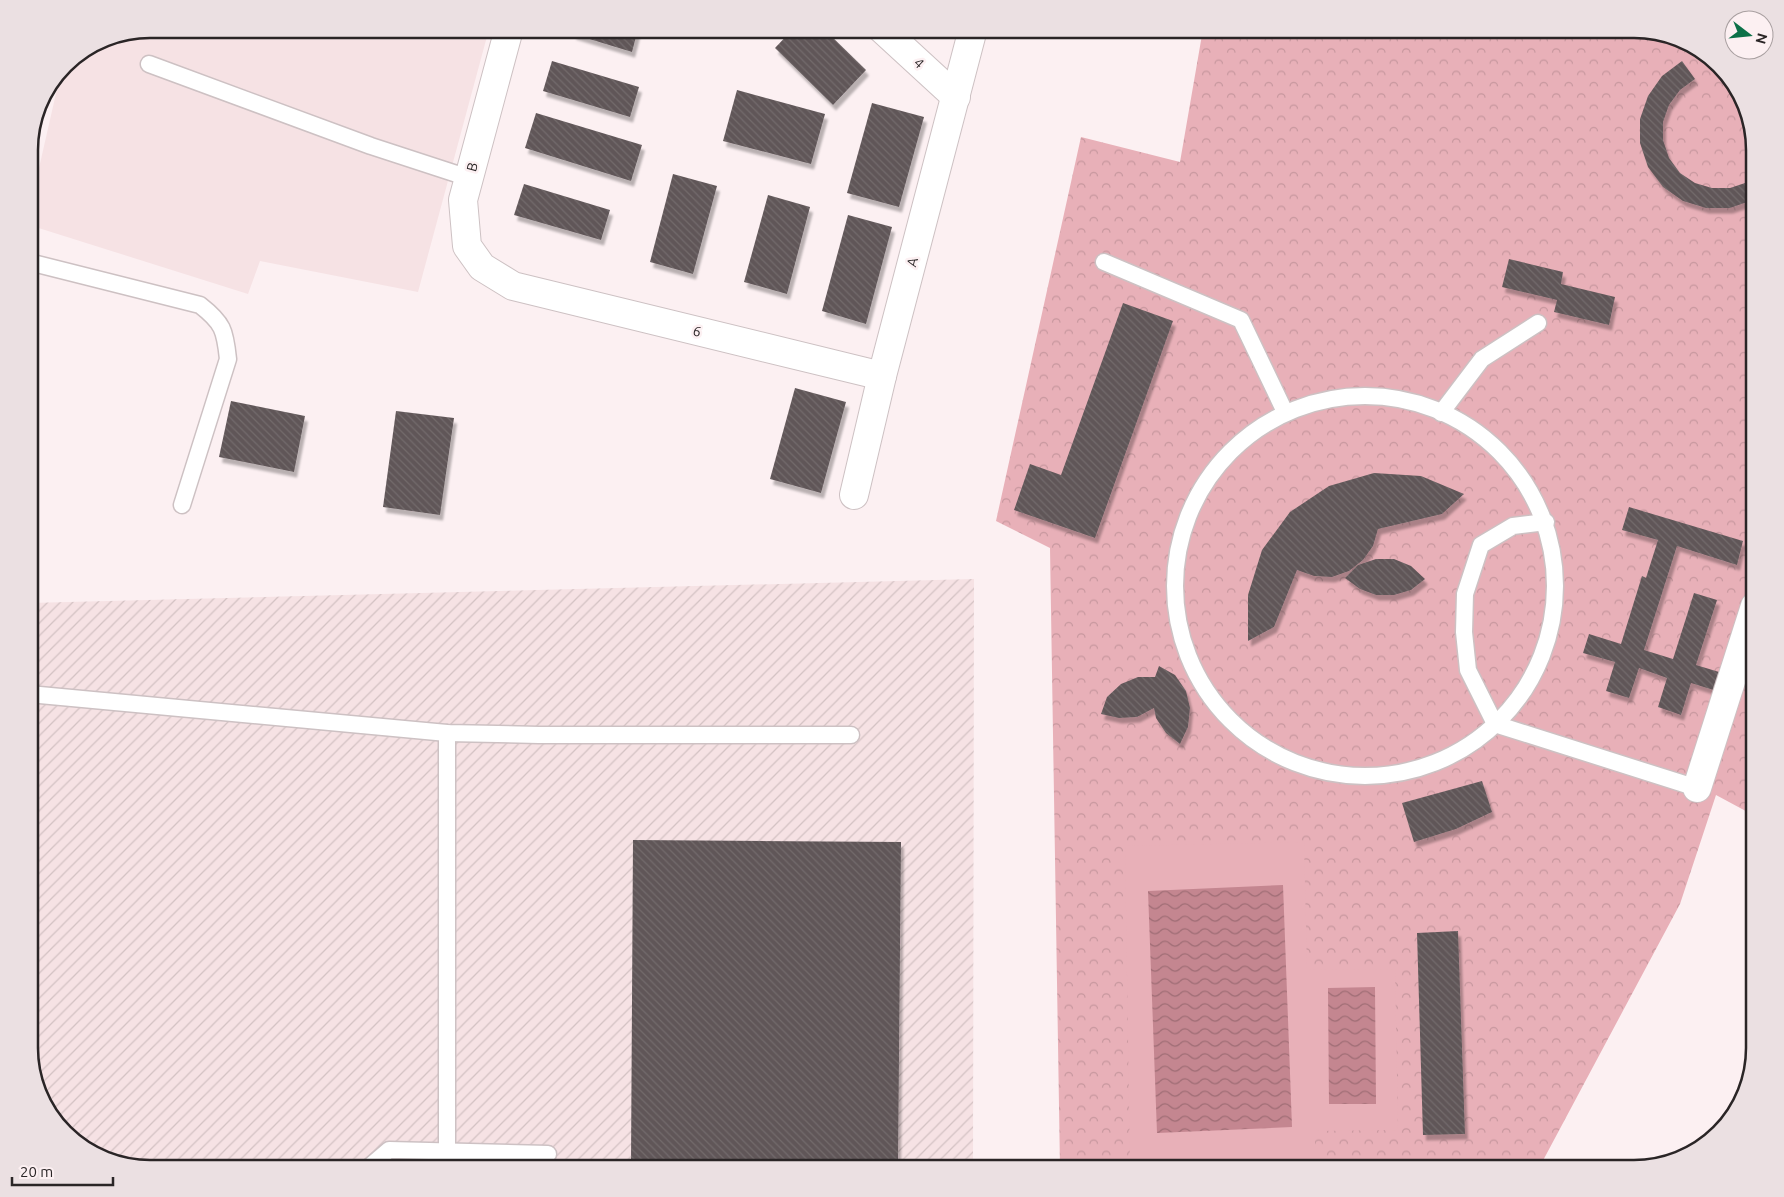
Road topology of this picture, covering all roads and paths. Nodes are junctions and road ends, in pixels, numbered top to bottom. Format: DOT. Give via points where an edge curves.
graph roads {
  1 [pos="507,38"];
  2 [pos="892,38"];
  3 [pos="971,38"];
  4 [pos="149,64"];
  5 [pos="956,97"];
  6 [pos="469,178"];
  7 [pos="1104,262"];
  8 [pos="38,264"];
  9 [pos="513,286"];
  10 [pos="1538,323"];
  11 [pos="882,376"];
  12 [pos="1285,412"];
  13 [pos="1441,412"];
  14 [pos="854,495"];
  15 [pos="182,505"];
  16 [pos="1546,522"];
  17 [pos="1746,634"];
  18 [pos="38,695"];
  19 [pos="1495,724"];
  20 [pos="447,733"];
  21 [pos="851,735"];
  22 [pos="1697,788"];
  23 [pos="447,1151"];
  24 [pos="548,1154"];
  25 [pos="377,1160"];
  1 -- 6 [label="street, B"];
  2 -- 5 [label="street, 4"];
  3 -- 5 [label="street, A"];
  4 -- 6 [label="lane" via="371,146"];
  5 -- 11 [label="street, A"];
  6 -- 9 [label="street, B" via="463,200 467,246 482,267"];
  7 -- 12 [label="lane" via="1241,320"];
  8 -- 15 [label="lane" via="200,305 218,319 225,334 228,358"];
  9 -- 11 [label="street, 6"];
  10 -- 13 [label="lane" via="1482,359"];
  11 -- 14 [label="street, A"];
  12 -- 13 [label="lane" via="1348,395 1413,400"];
  12 -- 19 [label="lane" via="1236,445 1199,492 1178,548 1176,607 1191,664 1223,714 1269,752 1324,773 1382,777 1440,763"];
  13 -- 16 [label="lane" via="1472,426 1520,472"];
  16 -- 19 [label="lane" via="1556,579 1550,635 1527,688"];
  16 -- 19 [label="lane" via="1513,526 1481,545 1465,594 1468,670"];
  17 -- 22 [label="street"];
  18 -- 20 [label="lane"];
  19 -- 22 [label="lane"];
  20 -- 21 [label="lane"];
  20 -- 23 [label="lane"];
  23 -- 24 [label="lane"];
  23 -- 25 [label="lane" via="389,1150"];
}
